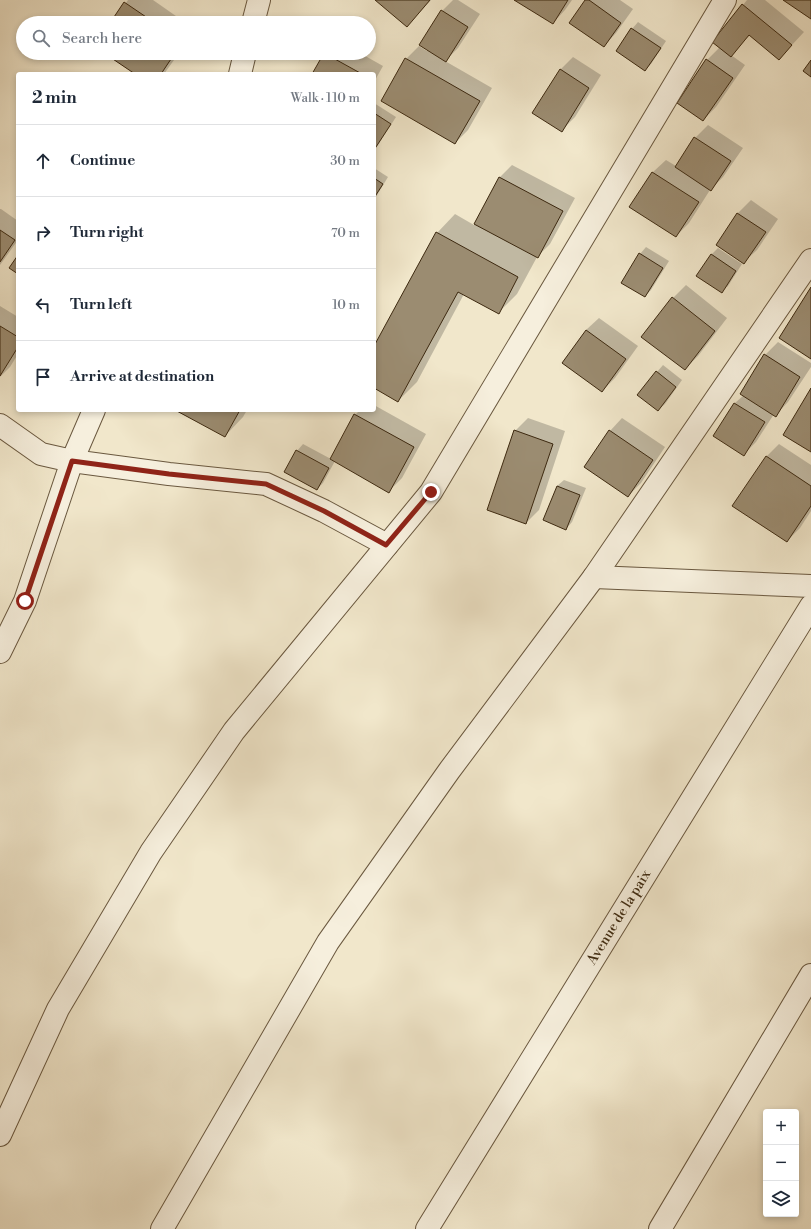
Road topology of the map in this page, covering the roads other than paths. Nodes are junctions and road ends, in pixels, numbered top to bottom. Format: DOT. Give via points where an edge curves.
graph roads {
  1 [pos="258,0"];
  2 [pos="725,0"];
  3 [pos="255,16"];
  4 [pos="243,60"];
  5 [pos="240,72"];
  6 [pos="811,260"];
  7 [pos="93,412"];
  8 [pos="0,425"];
  9 [pos="72,461"];
  10 [pos="386,545"];
  11 [pos="594,577"];
  12 [pos="811,586"];
  13 [pos="811,606"];
  14 [pos="0,652"];
  15 [pos="811,975"];
  16 [pos="0,1135"];
  17 [pos="162,1229"];
  18 [pos="427,1229"];
  19 [pos="660,1229"];
  1 -- 3 [label="street"];
  2 -- 10 [label="street" via="431,492"];
  4 -- 5 [label="street"];
  6 -- 11 [label="street"];
  7 -- 9 [label="street"];
  8 -- 9 [label="street" via="40,454"];
  9 -- 10 [label="street" via="266,484 324,511"];
  9 -- 14 [label="street" via="25,601"];
  10 -- 16 [label="street" via="234,731 151,852 58,1009"];
  11 -- 12 [label="street"];
  11 -- 17 [label="street" via="450,771 328,942"];
  13 -- 18 [label="street, Avenue de la paix"];
  15 -- 19 [label="street"];
}
